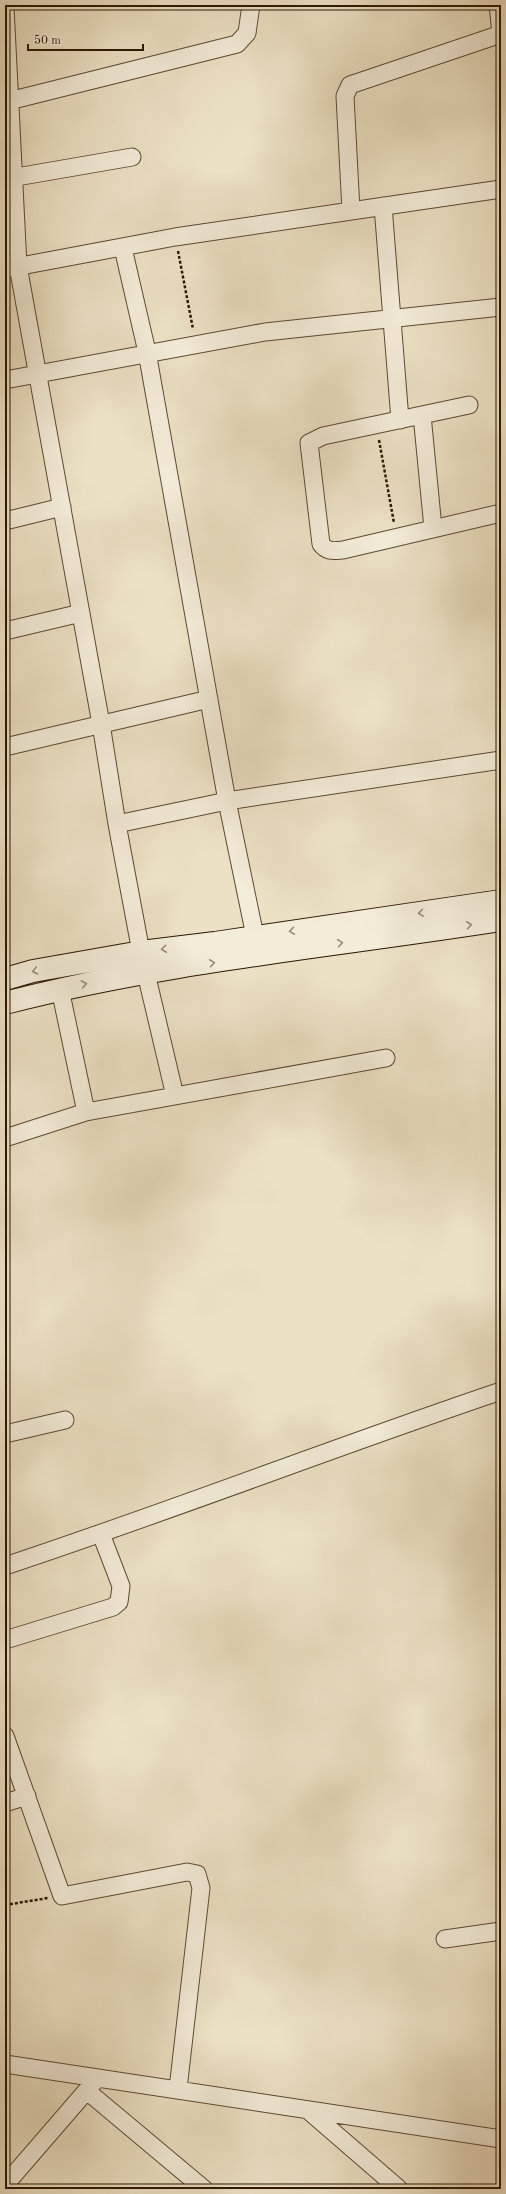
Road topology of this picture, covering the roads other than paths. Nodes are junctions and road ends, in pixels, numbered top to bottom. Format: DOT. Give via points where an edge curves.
graph roads {
  1 [pos="251,5"];
  2 [pos="498,5"];
  3 [pos="5,7"];
  4 [pos="501,34"];
  5 [pos="9,101"];
  6 [pos="132,157"];
  7 [pos="10,178"];
  8 [pos="501,189"];
  9 [pos="383,206"];
  10 [pos="351,211"];
  11 [pos="123,248"];
  12 [pos="12,267"];
  13 [pos="501,307"];
  14 [pos="392,318"];
  15 [pos="147,352"];
  16 [pos="37,373"];
  17 [pos="5,380"];
  18 [pos="469,405"];
  19 [pos="422,415"];
  20 [pos="400,420"];
  21 [pos="62,507"];
  22 [pos="501,513"];
  23 [pos="5,521"];
  24 [pos="433,528"];
  25 [pos="81,613"];
  26 [pos="5,631"];
  27 [pos="209,699"];
  28 [pos="101,724"];
  29 [pos="5,747"];
  30 [pos="501,760"];
  31 [pos="227,801"];
  32 [pos="117,824"];
  33 [pos="501,901"];
  34 [pos="501,920"];
  35 [pos="255,936"];
  36 [pos="143,962"];
  37 [pos="5,979"];
  38 [pos="60,989"];
  39 [pos="5,1003"];
  40 [pos="386,1058"];
  41 [pos="175,1096"];
  42 [pos="86,1112"];
  43 [pos="6,1135"];
  44 [pos="501,1391"];
  45 [pos="65,1420"];
  46 [pos="5,1434"];
  47 [pos="101,1534"];
  48 [pos="5,1566"];
  49 [pos="5,1640"];
  50 [pos="5,1736"];
  51 [pos="27,1796"];
  52 [pos="5,1803"];
  53 [pos="501,1931"];
  54 [pos="445,1939"];
  55 [pos="5,2064"];
  56 [pos="98,2077"];
  57 [pos="178,2088"];
  58 [pos="86,2091"];
  59 [pos="310,2111"];
  60 [pos="501,2139"];
  61 [pos="5,2186"];
  62 [pos="8,2189"];
  63 [pos="204,2189"];
  64 [pos="399,2189"];
  1 -- 5 [label="street" via="247,33 236,44"];
  2 -- 4 [label="street"];
  3 -- 5 [label="street"];
  4 -- 10 [label="street" via="350,85 345,96"];
  5 -- 7 [label="street"];
  6 -- 7 [label="street"];
  7 -- 12 [label="street"];
  8 -- 9 [label="street"];
  9 -- 10 [label="street"];
  9 -- 14 [label="street"];
  10 -- 11 [label="street" via="176,237"];
  11 -- 12 [label="street"];
  11 -- 15 [label="street"];
  12 -- 16 [label="street"];
  13 -- 14 [label="street"];
  14 -- 15 [label="street" via="265,332"];
  14 -- 20 [label="street"];
  15 -- 16 [label="street"];
  15 -- 27 [label="street"];
  16 -- 17 [label="street"];
  16 -- 21 [label="street"];
  18 -- 19 [label="street"];
  19 -- 20 [label="street"];
  19 -- 24 [label="street"];
  20 -- 24 [label="street" via="323,436 309,443 320,544 330,551"];
  21 -- 23 [label="street"];
  21 -- 25 [label="street"];
  22 -- 24 [label="street"];
  25 -- 26 [label="street"];
  25 -- 28 [label="street"];
  27 -- 28 [label="street"];
  27 -- 31 [label="street"];
  28 -- 29 [label="street"];
  28 -- 32 [label="street"];
  30 -- 31 [label="street"];
  31 -- 32 [label="street"];
  31 -- 35 [label="street"];
  32 -- 36 [label="street"];
  33 -- 35 [label="main road, one-way"];
  36 -- 34 [label="main road, one-way"];
  35 -- 36 [label="main road, one-way" via="215,943"];
  36 -- 37 [label="main road, one-way" via="33,971"];
  38 -- 36 [label="main road, one-way"];
  36 -- 41 [label="street"];
  38 -- 39 [label="main road"];
  38 -- 42 [label="street"];
  40 -- 41 [label="street"];
  41 -- 42 [label="street"];
  42 -- 43 [label="street"];
  44 -- 47 [label="street"];
  45 -- 46 [label="street"];
  47 -- 48 [label="street"];
  47 -- 49 [label="street" via="121,1586 119,1602 113,1607"];
  50 -- 51 [label="street"];
  51 -- 52 [label="street"];
  51 -- 57 [label="street" via="62,1896 187,1872 197,1874 201,1888"];
  53 -- 54 [label="street"];
  55 -- 56 [label="street"];
  56 -- 57 [label="street"];
  56 -- 58 [label="street"];
  57 -- 59 [label="street"];
  58 -- 61 [label="street"];
  58 -- 63 [label="street"];
  59 -- 60 [label="street"];
  59 -- 64 [label="street"];
  61 -- 62 [label="street"];
}
